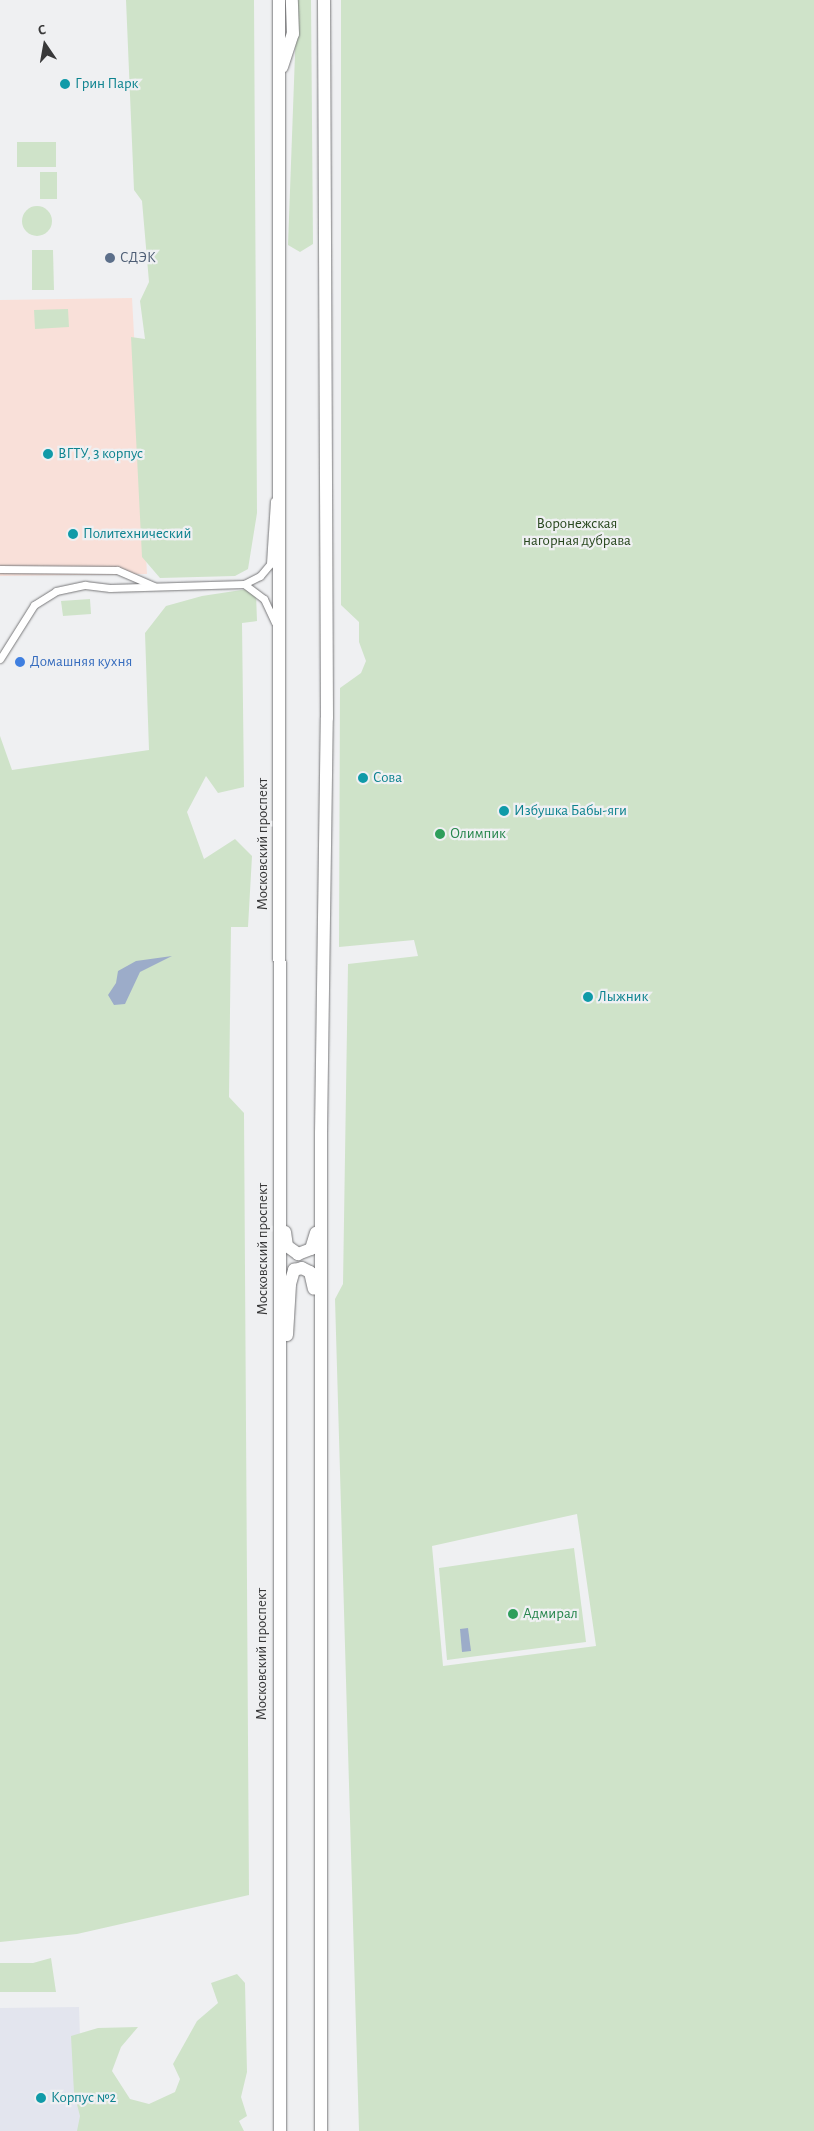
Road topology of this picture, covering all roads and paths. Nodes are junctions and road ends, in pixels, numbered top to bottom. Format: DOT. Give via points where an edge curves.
graph roads {
  1 [pos="279,0"];
  2 [pos="292,0"];
  3 [pos="318,0"];
  4 [pos="324,0"];
  5 [pos="324,69"];
  6 [pos="279,79"];
  7 [pos="278,478"];
  8 [pos="0,569"];
  9 [pos="244,584"];
  10 [pos="156,587"];
  11 [pos="279,656"];
  12 [pos="0,659"];
  13 [pos="281,1107"];
  14 [pos="321,1133"];
  15 [pos="320,1359"];
  16 [pos="278,1442"];
  17 [pos="280,2131"];
  18 [pos="321,2131"];
  1 -- 6 [label="highway, Московский проспект"];
  2 -- 6 [label="highway" via="293,34"];
  3 -- 5 [label="highway" via="319,41"];
  4 -- 5 [label="highway"];
  5 -- 14 [label="highway" via="327,718"];
  6 -- 7 [label="highway, Московский проспект"];
  7 -- 9 [label="street" via="270,564 260,576"];
  7 -- 11 [label="highway, Московский проспект"];
  8 -- 10 [label="street" via="117,570"];
  9 -- 10 [label="street"];
  9 -- 11 [label="street" via="264,599 274,617"];
  10 -- 12 [label="street" via="85,585 56,591 34,605"];
  11 -- 13 [label="highway, Московский проспект"];
  13 -- 14 [label="highway" via="285,1146 285,1239 287,1246 296,1253 308,1252 315,1241"];
  13 -- 16 [label="highway, Московский проспект"];
  14 -- 15 [label="highway"];
  15 -- 16 [label="highway" via="314,1279 310,1272 298,1268 294,1270 290,1284 283,1414"];
  15 -- 18 [label="highway"];
  16 -- 17 [label="highway, Московский проспект"];
}
